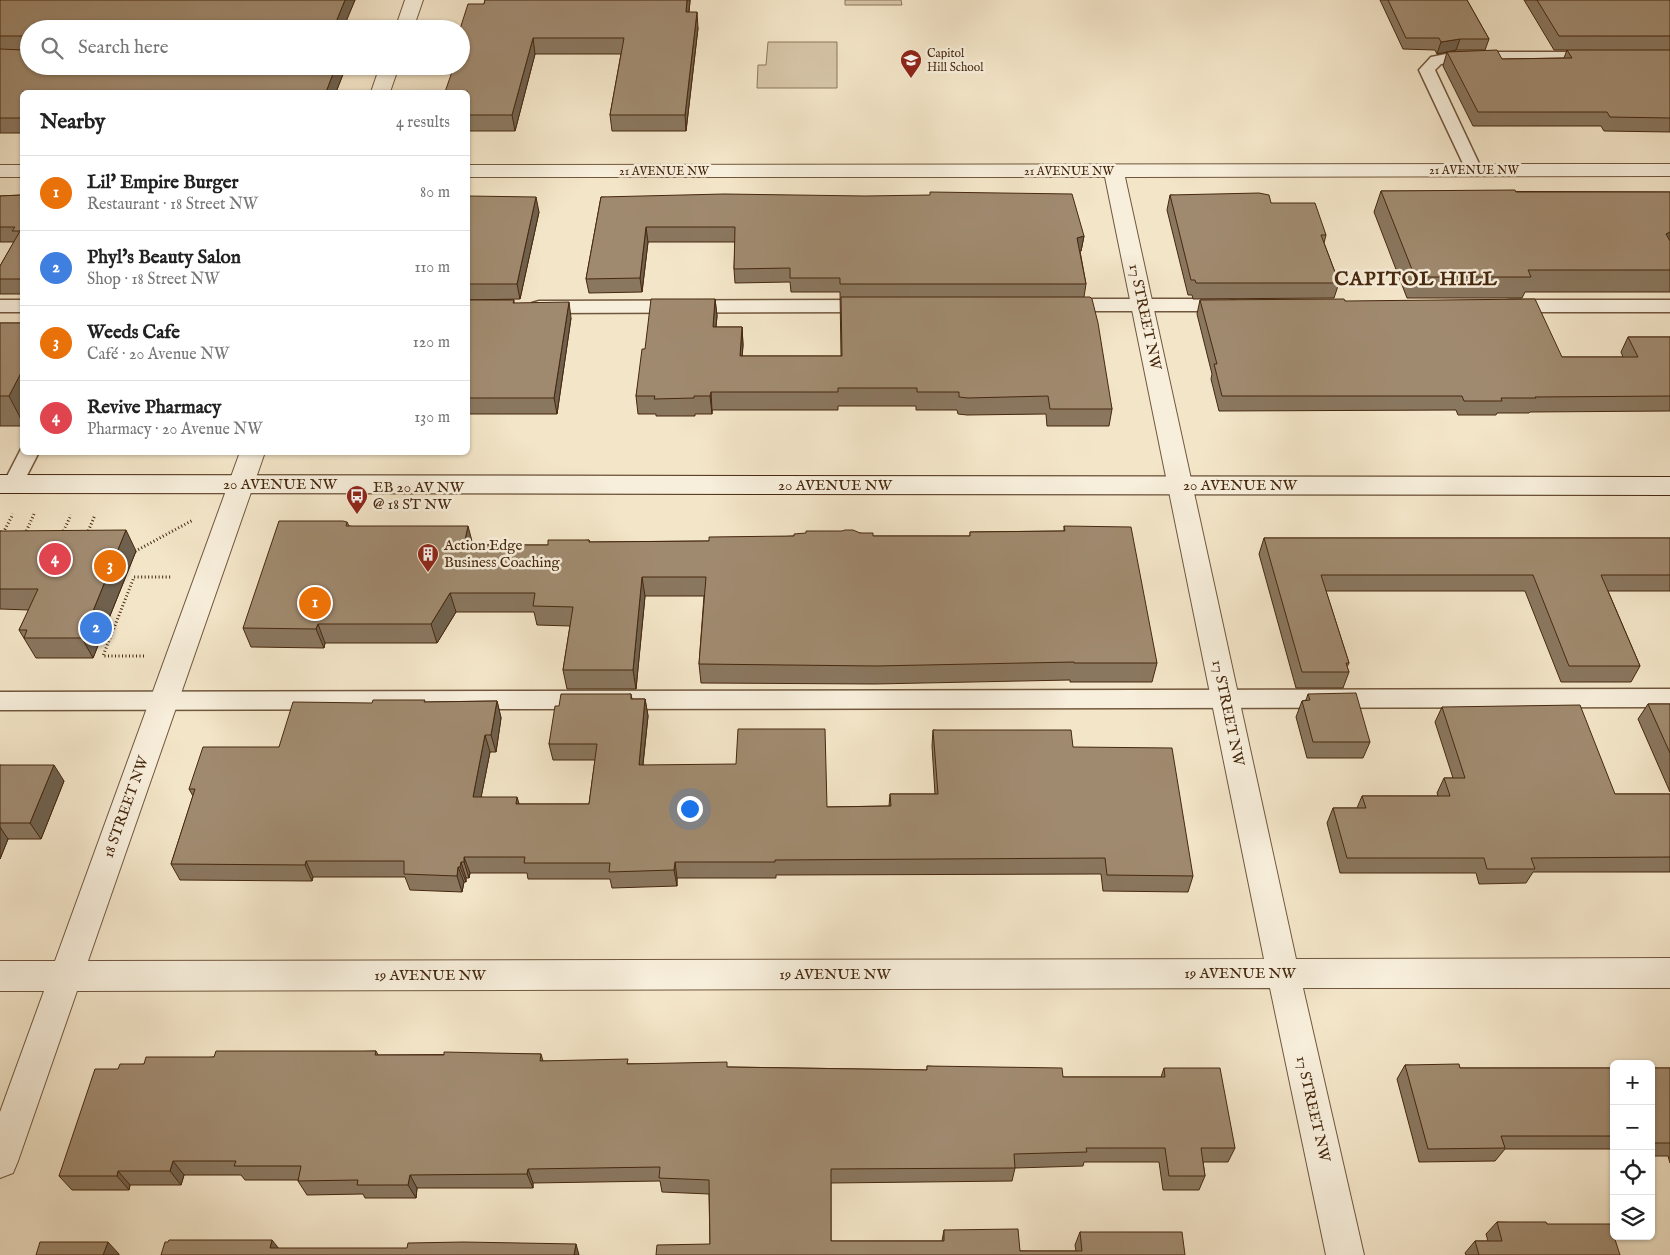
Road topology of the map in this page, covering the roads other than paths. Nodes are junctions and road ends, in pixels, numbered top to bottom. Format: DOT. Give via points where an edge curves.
graph roads {
  1 [pos="414,0"];
  2 [pos="407,20"];
  3 [pos="1612,57"];
  4 [pos="387,75"];
  5 [pos="382,90"];
  6 [pos="1474,170"];
  7 [pos="1670,170"];
  8 [pos="0,171"];
  9 [pos="20,171"];
  10 [pos="470,171"];
  11 [pos="1114,171"];
  12 [pos="1044,305"];
  13 [pos="1143,305"];
  14 [pos="1246,305"];
  15 [pos="0,306"];
  16 [pos="20,306"];
  17 [pos="885,306"];
  18 [pos="1492,306"];
  19 [pos="1670,306"];
  20 [pos="517,307"];
  21 [pos="26,455"];
  22 [pos="252,455"];
  23 [pos="6,484"];
  24 [pos="242,484"];
  25 [pos="1179,485"];
  26 [pos="1670,486"];
  27 [pos="1670,698"];
  28 [pos="1224,699"];
  29 [pos="0,701"];
  30 [pos="164,701"];
  31 [pos="1283,973"];
  32 [pos="1670,973"];
  33 [pos="0,976"];
  34 [pos="66,976"];
  35 [pos="0,1162"];
  36 [pos="1346,1255"];
  1 -- 2 [label="street"];
  3 -- 6 [label="lane" via="1456,57 1436,60 1427,70"];
  4 -- 5 [label="street"];
  6 -- 7 [label="street, 21 AVENUE NW"];
  6 -- 11 [label="street, 21 AVENUE NW"];
  8 -- 9 [label="street"];
  10 -- 11 [label="street, 21 AVENUE NW"];
  11 -- 13 [label="street, 17 STREET NW"];
  12 -- 13 [label="lane"];
  13 -- 14 [label="lane"];
  13 -- 25 [label="street, 17 STREET NW"];
  15 -- 16 [label="lane"];
  17 -- 20 [label="lane"];
  18 -- 19 [label="lane"];
  21 -- 23 [label="lane"];
  22 -- 24 [label="street, 18 STREET NW"];
  23 -- 24 [label="street, 20 AVENUE NW"];
  24 -- 25 [label="street, 20 AVENUE NW"];
  24 -- 30 [label="street, 18 STREET NW"];
  25 -- 26 [label="street, 20 AVENUE NW"];
  25 -- 28 [label="street, 17 STREET NW"];
  27 -- 28 [label="lane"];
  28 -- 30 [label="lane"];
  28 -- 31 [label="street, 17 STREET NW"];
  29 -- 30 [label="lane"];
  30 -- 34 [label="street, 18 STREET NW"];
  31 -- 32 [label="street, 19 AVENUE NW"];
  31 -- 34 [label="street, 19 AVENUE NW"];
  31 -- 36 [label="street, 17 STREET NW"];
  33 -- 34 [label="street, 19 AVENUE NW"];
  34 -- 35 [label="street, 18 STREET NW"];
}
